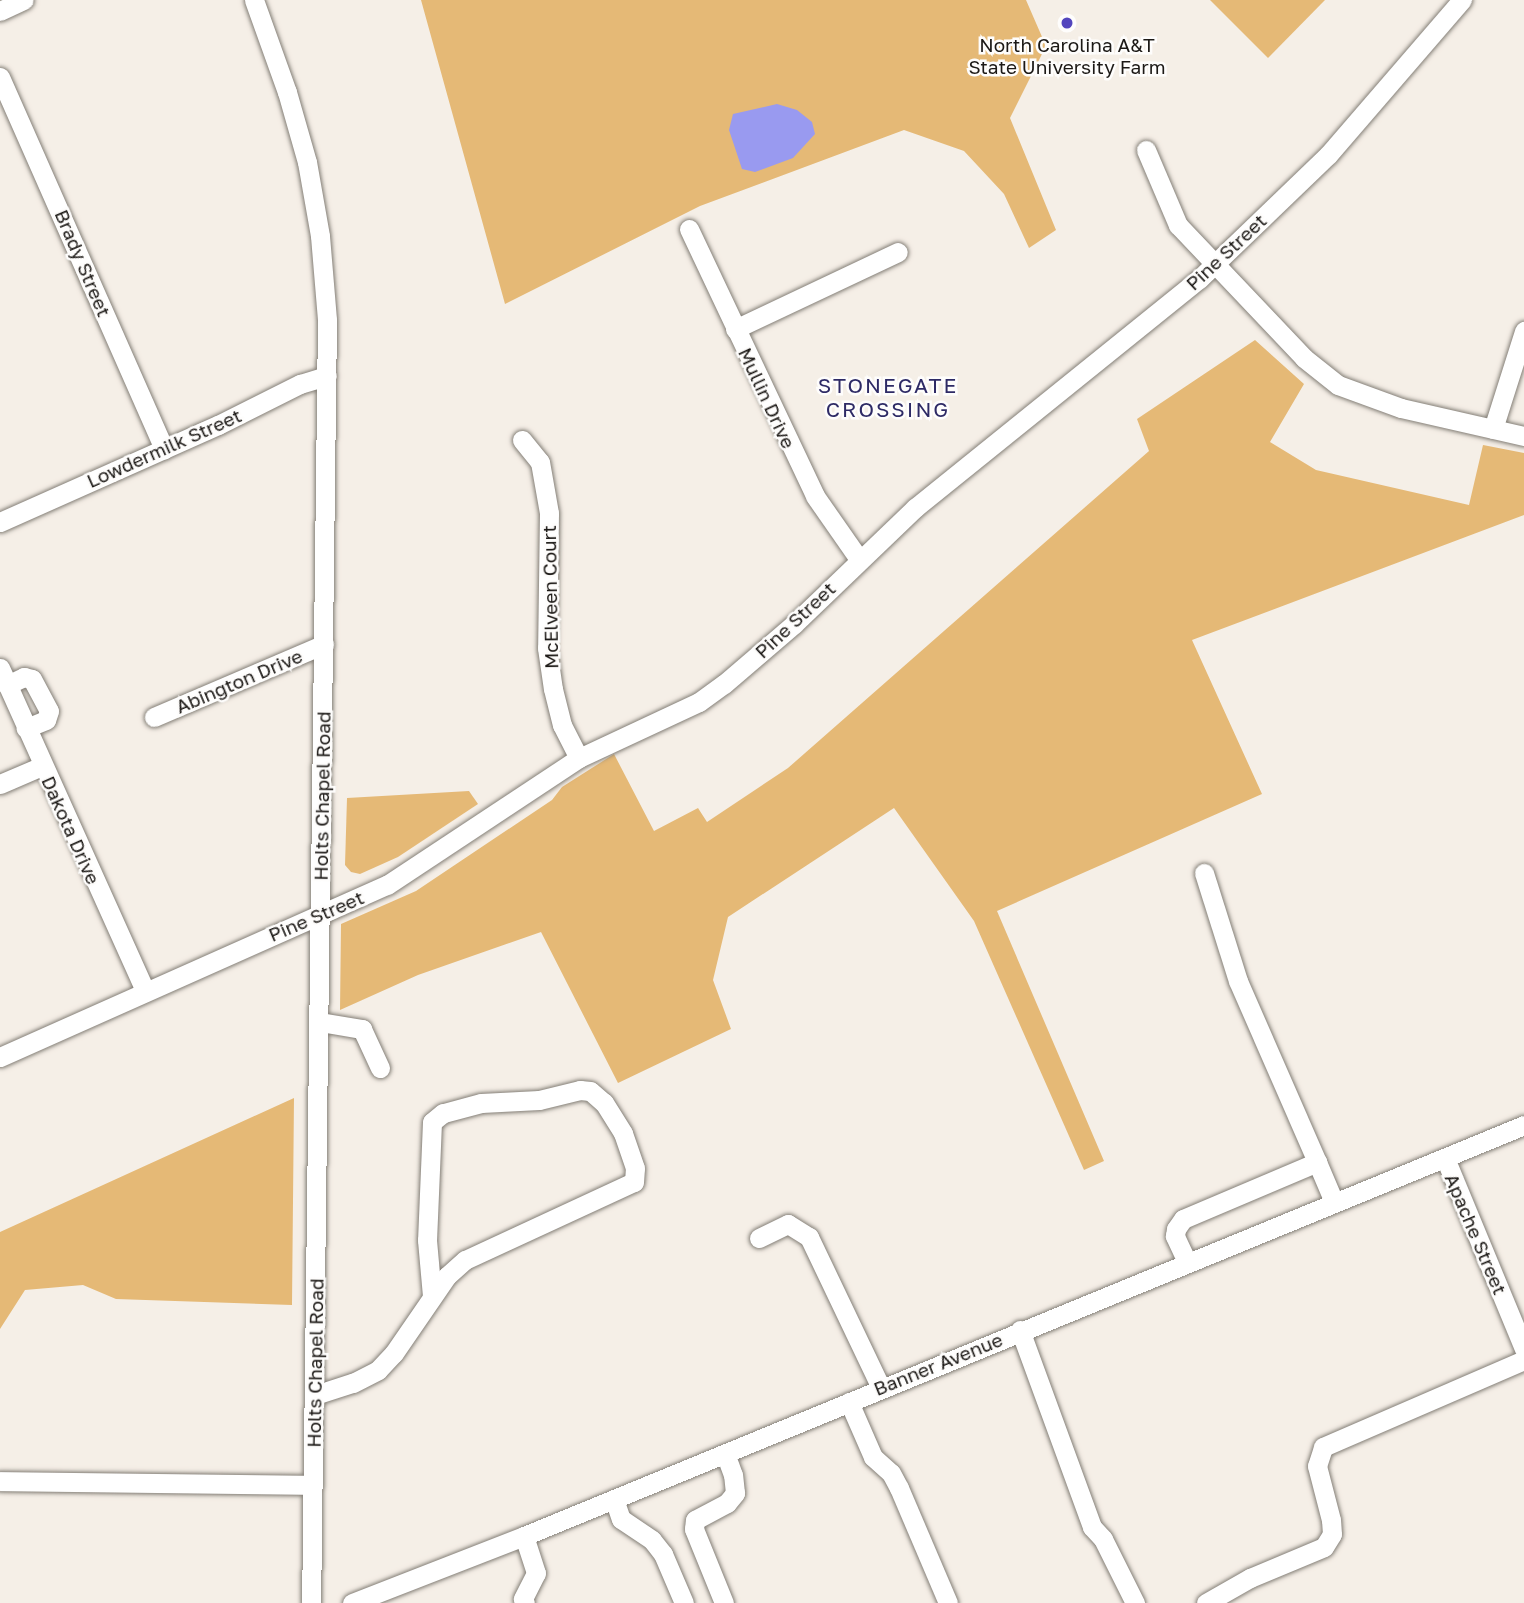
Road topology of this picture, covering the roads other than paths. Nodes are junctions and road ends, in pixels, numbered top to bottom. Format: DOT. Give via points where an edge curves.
graph roads {
  1 [pos="24,0"];
  2 [pos="254,0"];
  3 [pos="1462,0"];
  4 [pos="0,11"];
  5 [pos="0,77"];
  6 [pos="1146,150"];
  7 [pos="689,229"];
  8 [pos="898,251"];
  9 [pos="1213,265"];
  10 [pos="735,329"];
  11 [pos="1524,331"];
  12 [pos="327,376"];
  13 [pos="1493,429"];
  14 [pos="1524,436"];
  15 [pos="522,440"];
  16 [pos="164,449"];
  17 [pos="0,522"];
  18 [pos="859,559"];
  19 [pos="324,644"];
  20 [pos="4,677"];
  21 [pos="154,717"];
  22 [pos="26,728"];
  23 [pos="579,758"];
  24 [pos="42,766"];
  25 [pos="0,784"];
  26 [pos="1204,873"];
  27 [pos="321,912"];
  28 [pos="145,991"];
  29 [pos="320,1022"];
  30 [pos="0,1057"];
  31 [pos="380,1068"];
  32 [pos="1524,1125"];
  33 [pos="1445,1158"];
  34 [pos="1317,1162"];
  35 [pos="1335,1202"];
  36 [pos="759,1238"];
  37 [pos="1187,1262"];
  38 [pos="432,1296"];
  39 [pos="1020,1331"];
  40 [pos="1524,1349"];
  41 [pos="1524,1360"];
  42 [pos="881,1388"];
  43 [pos="315,1395"];
  44 [pos="849,1402"];
  45 [pos="724,1453"];
  46 [pos="0,1480"];
  47 [pos="313,1485"];
  48 [pos="614,1499"];
  49 [pos="524,1536"];
  50 [pos="311,1603"];
  51 [pos="352,1603"];
  52 [pos="525,1603"];
  53 [pos="684,1603"];
  54 [pos="724,1603"];
  55 [pos="948,1603"];
  56 [pos="1135,1603"];
  57 [pos="1206,1603"];
  1 -- 4 [label="street"];
  2 -- 12 [label="street, Holts Chapel Road" via="288,92 307,162 320,236"];
  3 -- 9 [label="street, Pine Street" via="1328,155"];
  5 -- 16 [label="street, Brady Street"];
  6 -- 9 [label="street" via="1178,225"];
  7 -- 10 [label="street, Mullin Drive"];
  8 -- 10 [label="street"];
  9 -- 13 [label="street" via="1304,358 1338,385 1401,408"];
  9 -- 18 [label="street, Pine Street"];
  10 -- 18 [label="street, Mullin Drive" via="815,496"];
  11 -- 13 [label="street"];
  12 -- 16 [label="street, Lowdermilk Street" via="300,384"];
  12 -- 19 [label="street, Holts Chapel Road"];
  13 -- 14 [label="street"];
  15 -- 23 [label="street, McElveen Court" via="540,461 549,513 547,648 562,725"];
  16 -- 17 [label="street, Lowdermilk Street"];
  18 -- 23 [label="street, Pine Street" via="794,624 707,696"];
  19 -- 21 [label="street, Abington Drive"];
  19 -- 27 [label="street, Holts Chapel Road"];
  20 -- 22 [label="street, Dakota Drive"];
  20 -- 22 [label="street" via="32,679 49,711 46,720"];
  22 -- 24 [label="street, Dakota Drive"];
  23 -- 27 [label="street, Pine Street" via="387,885"];
  24 -- 25 [label="street"];
  24 -- 28 [label="street, Dakota Drive"];
  26 -- 34 [label="street" via="1238,981"];
  27 -- 28 [label="street, Pine Street"];
  27 -- 29 [label="street, Holts Chapel Road"];
  28 -- 30 [label="street, Pine Street"];
  29 -- 31 [label="street" via="362,1029"];
  29 -- 43 [label="street, Holts Chapel Road"];
  32 -- 33 [label="street, Banner Avenue"];
  33 -- 35 [label="street, Banner Avenue"];
  33 -- 40 [label="street, Apache Street"];
  34 -- 35 [label="street"];
  34 -- 37 [label="street" via="1183,1219 1175,1236"];
  35 -- 37 [label="street, Banner Avenue"];
  36 -- 42 [label="street" via="788,1224 809,1237"];
  37 -- 39 [label="street, Banner Avenue"];
  38 -- 38 [label="street" via="447,1276 480,1251 634,1182 635,1168 623,1133 604,1103 590,1091 481,1103 443,1113 432,1122 427,1240"];
  38 -- 43 [label="street" via="378,1370"];
  39 -- 42 [label="street, Banner Avenue"];
  39 -- 56 [label="street" via="1092,1527 1103,1539"];
  41 -- 57 [label="street" via="1323,1447 1317,1466 1332,1534 1324,1547 1250,1578"];
  42 -- 44 [label="street, Banner Avenue"];
  43 -- 47 [label="street, Holts Chapel Road"];
  44 -- 45 [label="street, Banner Avenue"];
  44 -- 55 [label="street" via="873,1457 900,1488"];
  45 -- 48 [label="street, Banner Avenue"];
  45 -- 54 [label="street" via="735,1493 727,1503 695,1520 694,1529"];
  46 -- 47 [label="street"];
  47 -- 50 [label="street, Holts Chapel Road"];
  48 -- 49 [label="street, Banner Avenue"];
  48 -- 53 [label="street" via="621,1519 652,1540 663,1554"];
  49 -- 51 [label="street, Banner Avenue"];
  49 -- 52 [label="street" via="536,1573"];
}
